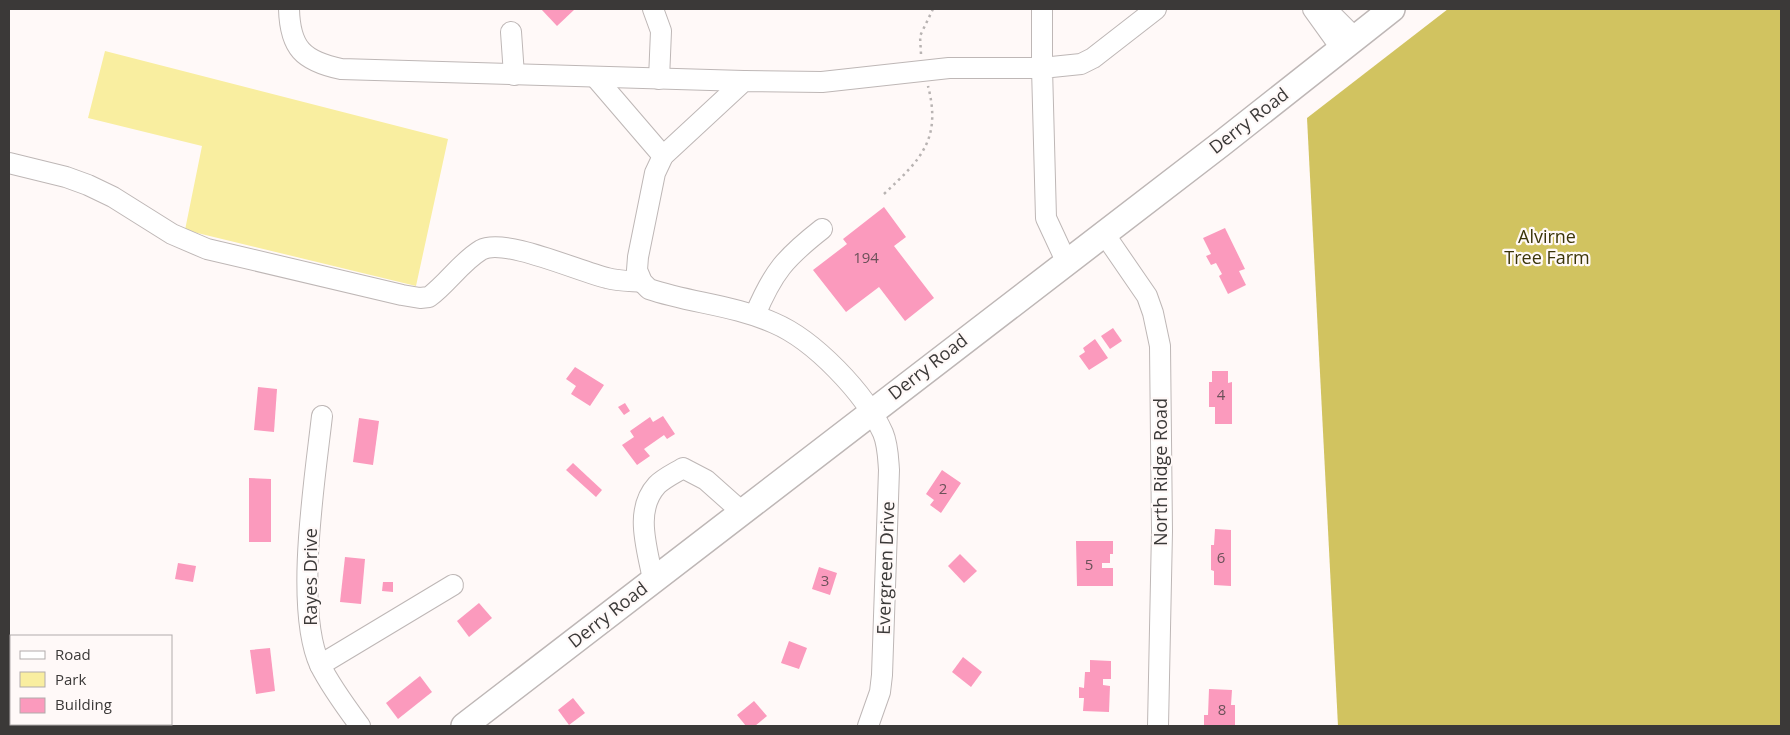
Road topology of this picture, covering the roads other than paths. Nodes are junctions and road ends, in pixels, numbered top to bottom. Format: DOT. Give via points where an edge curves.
graph roads {
  1 [pos="289,9"];
  2 [pos="653,9"];
  3 [pos="1042,9"];
  4 [pos="1156,9"];
  5 [pos="1313,9"];
  6 [pos="1326,9"];
  7 [pos="1392,9"];
  8 [pos="511,32"];
  9 [pos="1347,42"];
  10 [pos="1042,68"];
  11 [pos="514,75"];
  12 [pos="596,78"];
  13 [pos="659,79"];
  14 [pos="744,81"];
  15 [pos="663,156"];
  16 [pos="9,163"];
  17 [pos="822,230"];
  18 [pos="1103,232"];
  19 [pos="1066,261"];
  20 [pos="642,282"];
  21 [pos="755,316"];
  22 [pos="871,411"];
  23 [pos="322,416"];
  24 [pos="742,512"];
  25 [pos="653,580"];
  26 [pos="453,585"];
  27 [pos="320,665"];
  28 [pos="360,726"];
  29 [pos="464,726"];
  30 [pos="868,726"];
  31 [pos="1158,726"];
  1 -- 11 [label="street" via="290,26 298,48 309,59 322,65 341,69"];
  2 -- 13 [label="street" via="661,31"];
  3 -- 10 [label="street"];
  4 -- 10 [label="street" via="1093,58 1081,64"];
  5 -- 9 [label="street"];
  6 -- 9 [label="street"];
  7 -- 9 [label="main road, Derry Road"];
  8 -- 11 [label="street"];
  9 -- 18 [label="main road, Derry Road" via="1221,144"];
  10 -- 14 [label="street" via="958,68 822,82"];
  10 -- 19 [label="street" via="1046,218"];
  11 -- 12 [label="street"];
  12 -- 13 [label="street"];
  12 -- 15 [label="street"];
  13 -- 14 [label="street"];
  14 -- 15 [label="street"];
  15 -- 20 [label="street" via="650,192 638,256 637,270"];
  16 -- 20 [label="street" via="88,185 172,234 207,249 402,295 429,297 472,256 483,249 496,247 608,278"];
  17 -- 21 [label="street" via="775,272"];
  18 -- 19 [label="main road, Derry Road"];
  18 -- 31 [label="street, North Ridge Road" via="1147,296 1160,346 1162,531"];
  19 -- 22 [label="main road, Derry Road"];
  20 -- 21 [label="street, Evergreen Drive" via="649,289 664,294"];
  21 -- 22 [label="street, Evergreen Drive" via="806,342"];
  22 -- 24 [label="main road, Derry Road"];
  22 -- 30 [label="street, Evergreen Drive" via="888,451 888,470 882,675 880,692"];
  23 -- 27 [label="street, Rayes Drive" via="308,567 309,618"];
  24 -- 25 [label="main road, Derry Road"];
  24 -- 25 [label="street" via="706,480 683,468 657,485 644,506 644,528"];
  25 -- 29 [label="main road, Derry Road"];
  26 -- 27 [label="street"];
  27 -- 28 [label="street, Rayes Drive"];
}
